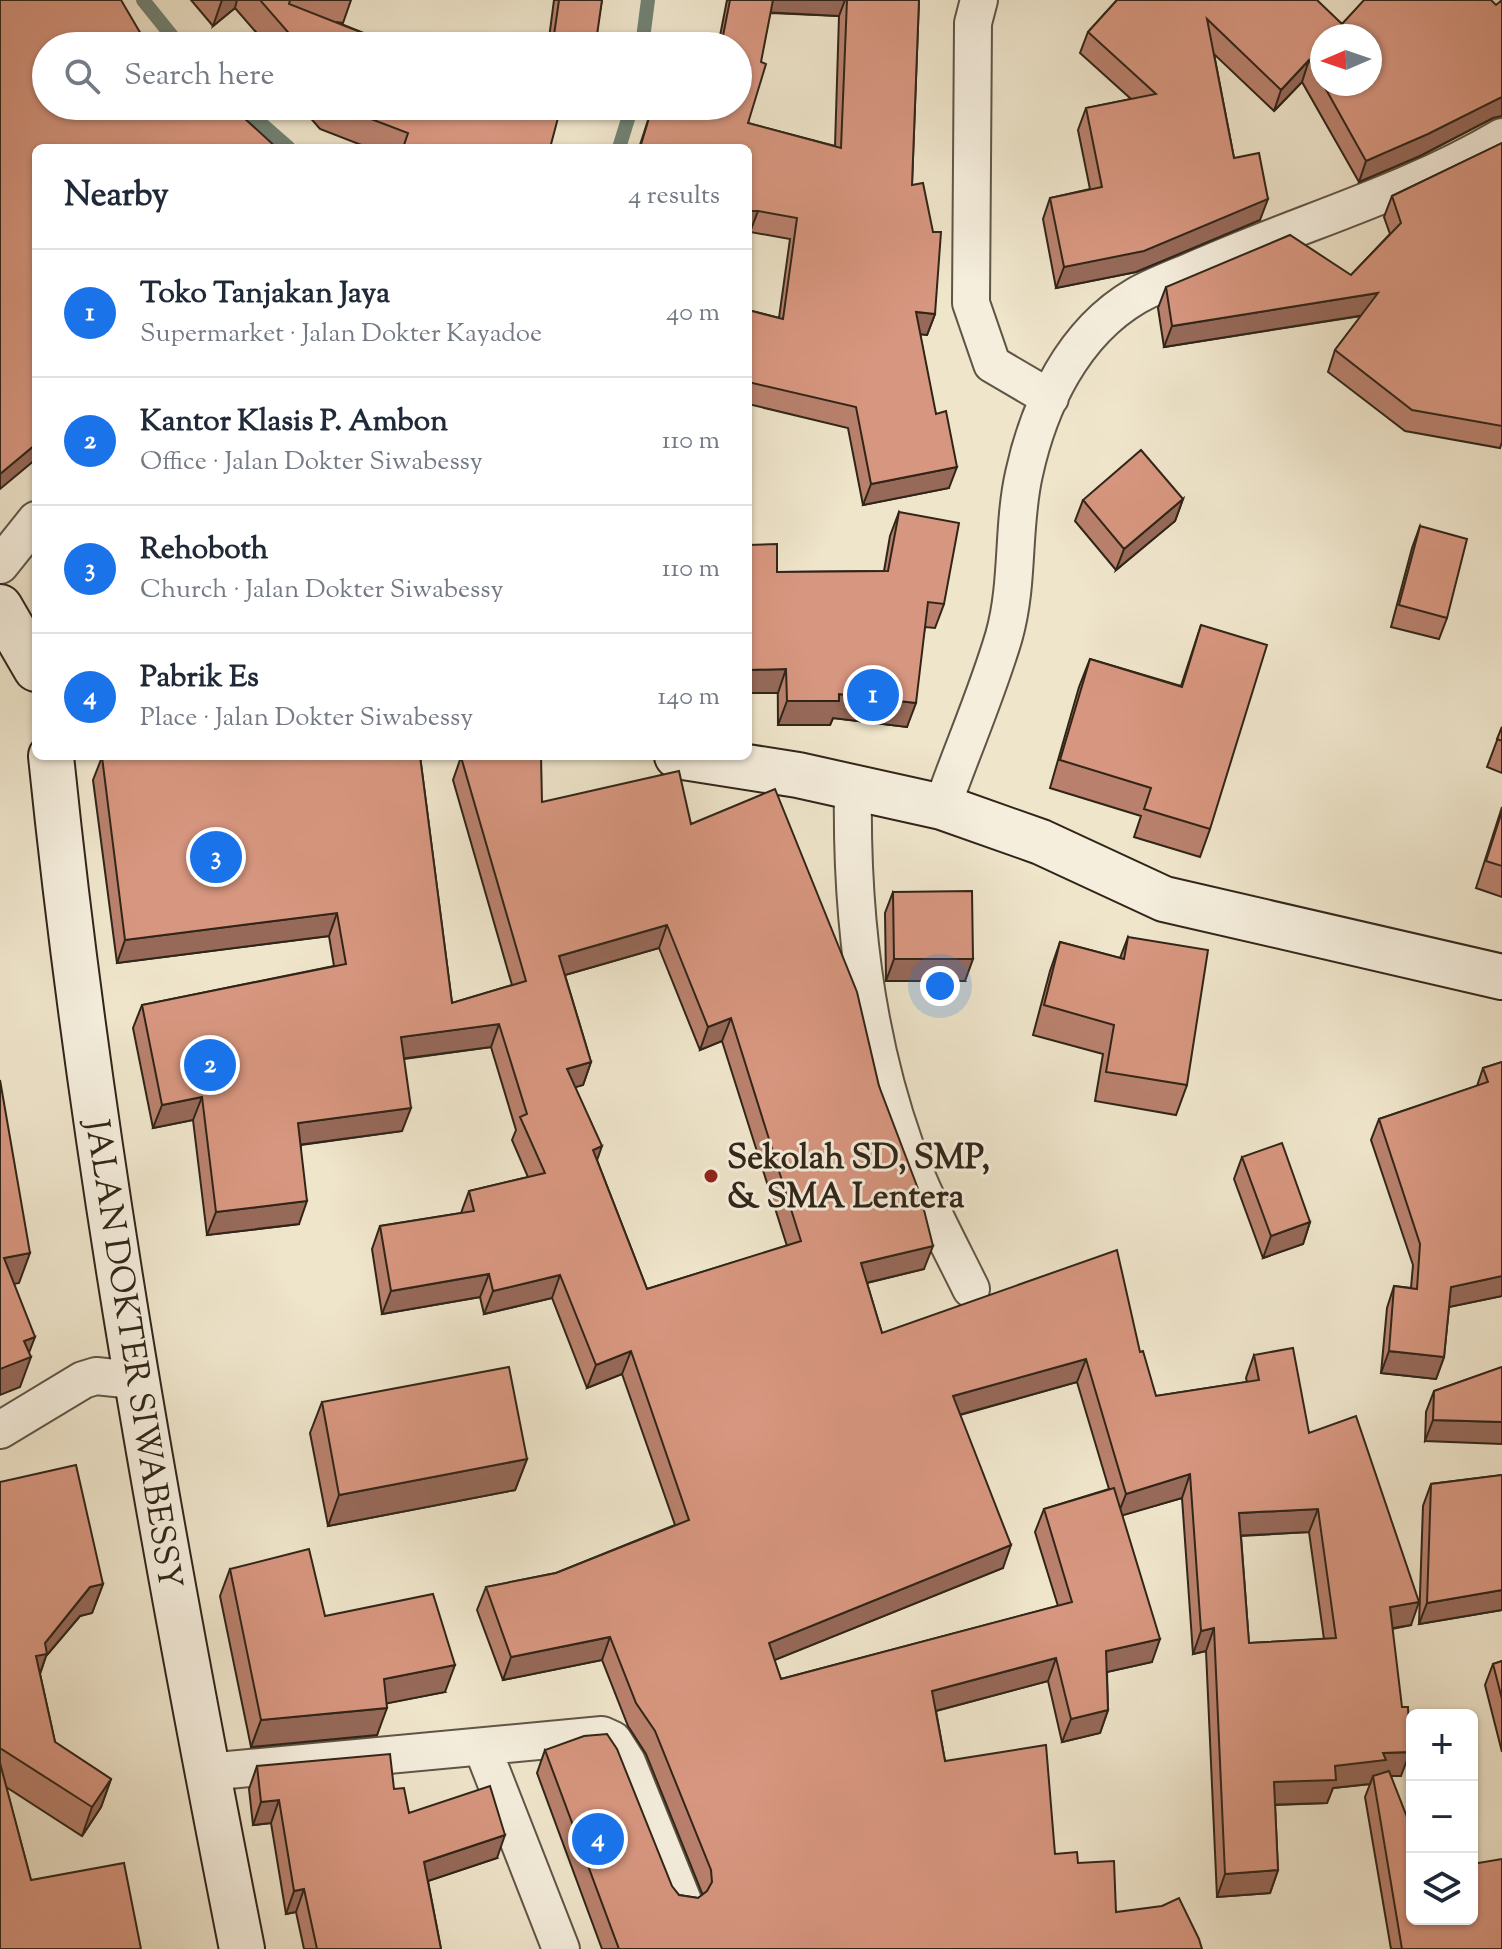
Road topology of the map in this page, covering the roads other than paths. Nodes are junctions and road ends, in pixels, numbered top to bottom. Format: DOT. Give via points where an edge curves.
graph roads {
  1 [pos="979,0"];
  2 [pos="1502,137"];
  3 [pos="1050,398"];
  4 [pos="32,525"];
  5 [pos="0,565"];
  6 [pos="0,607"];
  7 [pos="32,662"];
  8 [pos="51,760"];
  9 [pos="700,760"];
  10 [pos="853,787"];
  11 [pos="942,807"];
  12 [pos="1502,977"];
  13 [pos="971,1289"];
  14 [pos="134,1380"];
  15 [pos="0,1430"];
  16 [pos="482,1747"];
  17 [pos="207,1772"];
  18 [pos="683,1901"];
  19 [pos="242,1949"];
  20 [pos="561,1949"];
  1 -- 3 [label="street" via="973,23 971,303 992,364"];
  2 -- 3 [label="street" via="1449,169 1137,295 1102,321 1073,354"];
  3 -- 11 [label="street" via="1023,476 1016,572 1004,635"];
  4 -- 5 [label="street"];
  6 -- 7 [label="main road"];
  8 -- 14 [label="main road, JALAN DOKTER SIWABESSY" via="80,1005"];
  9 -- 10 [label="main road"];
  10 -- 11 [label="main road"];
  10 -- 13 [label="street" via="855,920 876,1042 905,1146"];
  11 -- 12 [label="main road" via="1041,842 1164,899"];
  14 -- 15 [label="street" via="96,1376 74,1384"];
  14 -- 17 [label="main road, JALAN DOKTER SIWABESSY"];
  16 -- 17 [label="street"];
  16 -- 18 [label="street" via="602,1735 613,1740 627,1762"];
  16 -- 20 [label="street"];
  17 -- 19 [label="main road, JALAN DOKTER SIWABESSY"];
}
